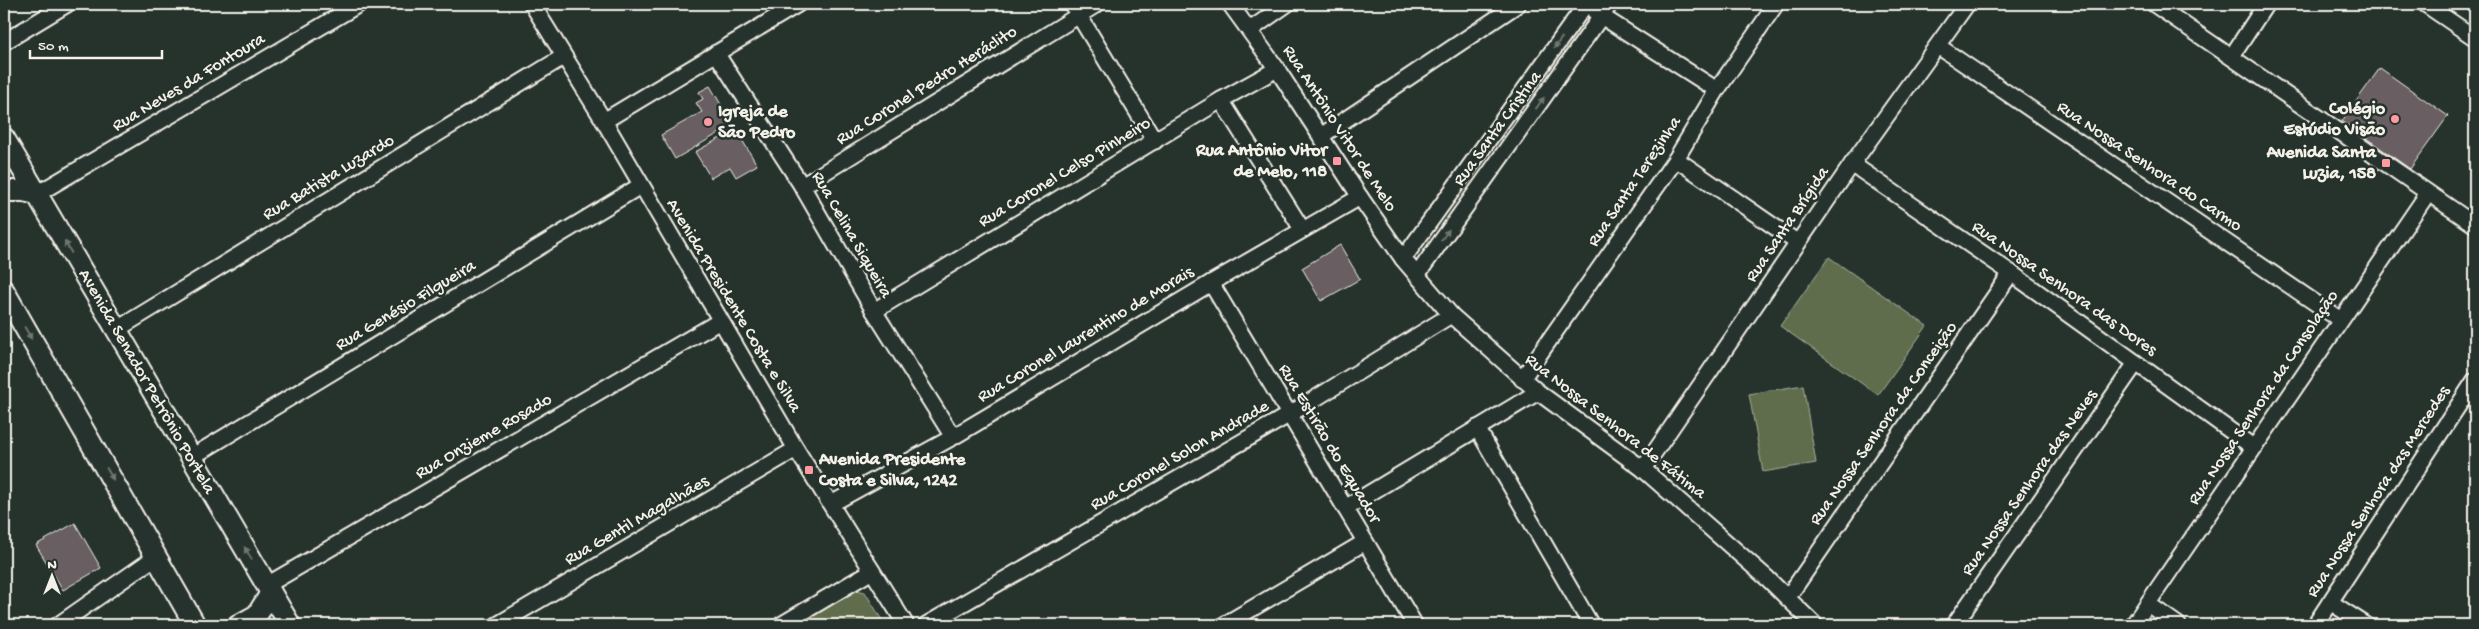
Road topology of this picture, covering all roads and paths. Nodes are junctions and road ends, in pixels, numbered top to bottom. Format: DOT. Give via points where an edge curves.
graph roads {
  1 [pos="67,4"];
  2 [pos="359,4"];
  3 [pos="532,4"];
  4 [pos="798,4"];
  5 [pos="1097,4"];
  6 [pos="1230,4"];
  7 [pos="1287,4"];
  8 [pos="1518,4"];
  9 [pos="1776,4"];
  10 [pos="1967,4"];
  11 [pos="2154,4"];
  12 [pos="2266,4"];
  13 [pos="2425,4"];
  14 [pos="1586,5"];
  15 [pos="1075,9"];
  16 [pos="1606,10"];
  17 [pos="1250,30"];
  18 [pos="2475,36"];
  19 [pos="4,42"];
  20 [pos="1938,46"];
  21 [pos="716,53"];
  22 [pos="2232,56"];
  23 [pos="563,57"];
  24 [pos="1277,69"];
  25 [pos="1717,90"];
  26 [pos="1221,100"];
  27 [pos="604,121"];
  28 [pos="1321,136"];
  29 [pos="4,138"];
  30 [pos="1155,141"];
  31 [pos="1676,158"];
  32 [pos="1852,164"];
  33 [pos="640,186"];
  34 [pos="802,186"];
  35 [pos="4,191"];
  36 [pos="2428,193"];
  37 [pos="38,194"];
  38 [pos="1360,197"];
  39 [pos="2475,225"];
  40 [pos="1302,228"];
  41 [pos="1798,243"];
  42 [pos="1403,259"];
  43 [pos="2011,273"];
  44 [pos="1417,275"];
  45 [pos="1211,282"];
  46 [pos="4,291"];
  47 [pos="874,311"];
  48 [pos="1451,315"];
  49 [pos="2339,319"];
  50 [pos="720,321"];
  51 [pos="116,330"];
  52 [pos="2136,363"];
  53 [pos="1522,379"];
  54 [pos="2475,380"];
  55 [pos="1538,392"];
  56 [pos="1290,414"];
  57 [pos="1477,428"];
  58 [pos="953,437"];
  59 [pos="2253,447"];
  60 [pos="796,449"];
  61 [pos="190,458"];
  62 [pos="1643,469"];
  63 [pos="831,504"];
  64 [pos="1345,508"];
  65 [pos="1365,542"];
  66 [pos="157,556"];
  67 [pos="872,571"];
  68 [pos="269,589"];
  69 [pos="1788,597"];
  70 [pos="2330,602"];
  71 [pos="2148,604"];
  72 [pos="197,624"];
  73 [pos="58,625"];
  74 [pos="239,625"];
  75 [pos="290,625"];
  76 [pos="497,625"];
  77 [pos="781,625"];
  78 [pos="906,625"];
  79 [pos="926,625"];
  80 [pos="1224,625"];
  81 [pos="1415,625"];
  82 [pos="1591,625"];
  83 [pos="1815,625"];
  84 [pos="1954,625"];
  85 [pos="2133,625"];
  86 [pos="2178,625"];
  87 [pos="2315,625"];
  88 [pos="2366,625"];
  1 -- 19 [label="street"];
  2 -- 37 [label="street, Rua Neves da Fontoura"];
  3 -- 23 [label="street, Avenida Presidente Costa e Silva"];
  4 -- 21 [label="street"];
  5 -- 15 [label="street, Rua Coronel Pedro Heráclito"];
  6 -- 17 [label="street, Rua Antônio Vitor de Melo"];
  7 -- 17 [label="street"];
  8 -- 28 [label="street"];
  9 -- 25 [label="street, Rua Santa Terezinha"];
  10 -- 20 [label="street, Rua Santa Brígida"];
  11 -- 22 [label="street"];
  12 -- 22 [label="street"];
  13 -- 18 [label="street"];
  14 -- 16 [label="street"];
  14 -- 42 [label="street, Rua Santa Cristina, one-way"];
  15 -- 30 [label="street"];
  15 -- 34 [label="street, Rua Coronel Pedro Heráclito"];
  16 -- 25 [label="street"];
  44 -- 16 [label="street, Rua Santa Cristina, one-way"];
  17 -- 24 [label="street, Rua Antônio Vitor de Melo"];
  20 -- 32 [label="street, Rua Santa Brígida"];
  20 -- 49 [label="street, Rua Nossa Senhora do Carmo"];
  21 -- 27 [label="street"];
  21 -- 34 [label="street, Rua Celina Siqueira"];
  22 -- 36 [label="street"];
  23 -- 27 [label="street, Avenida Presidente Costa e Silva"];
  23 -- 51 [label="street, Rua Batista Luzardo"];
  24 -- 26 [label="street, Rua Coronel Celso Pinheiro"];
  24 -- 28 [label="street, Rua Antônio Vitor de Melo"];
  25 -- 31 [label="street, Rua Santa Terezinha"];
  26 -- 30 [label="street, Rua Coronel Celso Pinheiro"];
  26 -- 40 [label="street"];
  27 -- 33 [label="street, Avenida Presidente Costa e Silva"];
  28 -- 38 [label="street, Rua Antônio Vitor de Melo"];
  29 -- 37 [label="street, Avenida Senador Petrônio Portela"];
  30 -- 47 [label="street, Rua Coronel Celso Pinheiro"];
  31 -- 41 [label="street"];
  31 -- 53 [label="street, Rua Santa Terezinha"];
  32 -- 41 [label="street, Rua Santa Brígida"];
  32 -- 43 [label="street, Rua Nossa Senhora das Dores"];
  33 -- 50 [label="street, Avenida Presidente Costa e Silva"];
  33 -- 61 [label="street, Rua Genésio Filgueira"];
  34 -- 47 [label="street, Rua Celina Siqueira"];
  35 -- 37 [label="street"];
  36 -- 39 [label="street"];
  36 -- 49 [label="street, Rua Nossa Senhora da Consolação"];
  51 -- 37 [label="street, Avenida Senador Petrônio Portela, one-way"];
  38 -- 40 [label="street, Rua Coronel Laurentino de Morais"];
  38 -- 42 [label="street, Rua Antônio Vitor de Melo"];
  40 -- 45 [label="street, Rua Coronel Laurentino de Morais"];
  41 -- 62 [label="street, Rua Santa Brígida"];
  42 -- 44 [label="street, Rua Antônio Vitor de Melo"];
  43 -- 52 [label="street, Rua Nossa Senhora das Dores"];
  43 -- 69 [label="street, Rua Nossa Senhora da Conceição"];
  44 -- 48 [label="street, Rua Nossa Senhora de Fátima"];
  45 -- 56 [label="street, Rua Estirão do Equador"];
  45 -- 58 [label="street, Rua Coronel Laurentino de Morais"];
  46 -- 66 [label="street, one-way"];
  47 -- 58 [label="street, Rua Celina Siqueira"];
  48 -- 53 [label="street, Rua Nossa Senhora de Fátima"];
  48 -- 56 [label="street, Rua Coronel Solon Andrade"];
  49 -- 59 [label="street, Rua Nossa Senhora da Consolação"];
  50 -- 60 [label="street, Avenida Presidente Costa e Silva"];
  50 -- 68 [label="street, Rua Onzieme Rosado"];
  51 -- 61 [label="street, Avenida Senador Petrônio Portela"];
  52 -- 59 [label="street, Rua Nossa Senhora das Dores"];
  52 -- 84 [label="street, Rua Nossa Senhora das Neves"];
  53 -- 55 [label="street, Rua Nossa Senhora de Fátima"];
  54 -- 70 [label="street, Rua Nossa Senhora das Mercedes"];
  55 -- 57 [label="street"];
  55 -- 62 [label="street, Rua Nossa Senhora de Fátima"];
  56 -- 64 [label="street, Rua Estirão do Equador"];
  56 -- 79 [label="street, Rua Coronel Solon Andrade"];
  57 -- 64 [label="street"];
  57 -- 82 [label="street"];
  58 -- 63 [label="street, Rua Coronel Laurentino de Morais"];
  59 -- 71 [label="street, Rua Nossa Senhora da Consolação"];
  60 -- 63 [label="street, Avenida Presidente Costa e Silva"];
  60 -- 76 [label="street, Rua Gentil Magalhães"];
  68 -- 61 [label="street, Avenida Senador Petrônio Portela, one-way"];
  62 -- 69 [label="street, Rua Nossa Senhora de Fátima"];
  63 -- 67 [label="street, Avenida Presidente Costa e Silva"];
  64 -- 65 [label="street, Rua Estirão do Equador"];
  65 -- 80 [label="street"];
  65 -- 81 [label="street, Rua Estirão do Equador"];
  66 -- 72 [label="street"];
  66 -- 73 [label="street"];
  67 -- 77 [label="street"];
  67 -- 78 [label="street, Avenida Presidente Costa e Silva"];
  68 -- 74 [label="street" via="257,615"];
  68 -- 75 [label="street, Avenida Senador Petrônio Portela"];
  69 -- 83 [label="street, Rua Nossa Senhora de Fátima"];
  70 -- 87 [label="street, Rua Nossa Senhora das Mercedes"];
  70 -- 88 [label="street"];
  71 -- 85 [label="street, Rua Nossa Senhora da Consolação"];
  71 -- 86 [label="street"];
}
